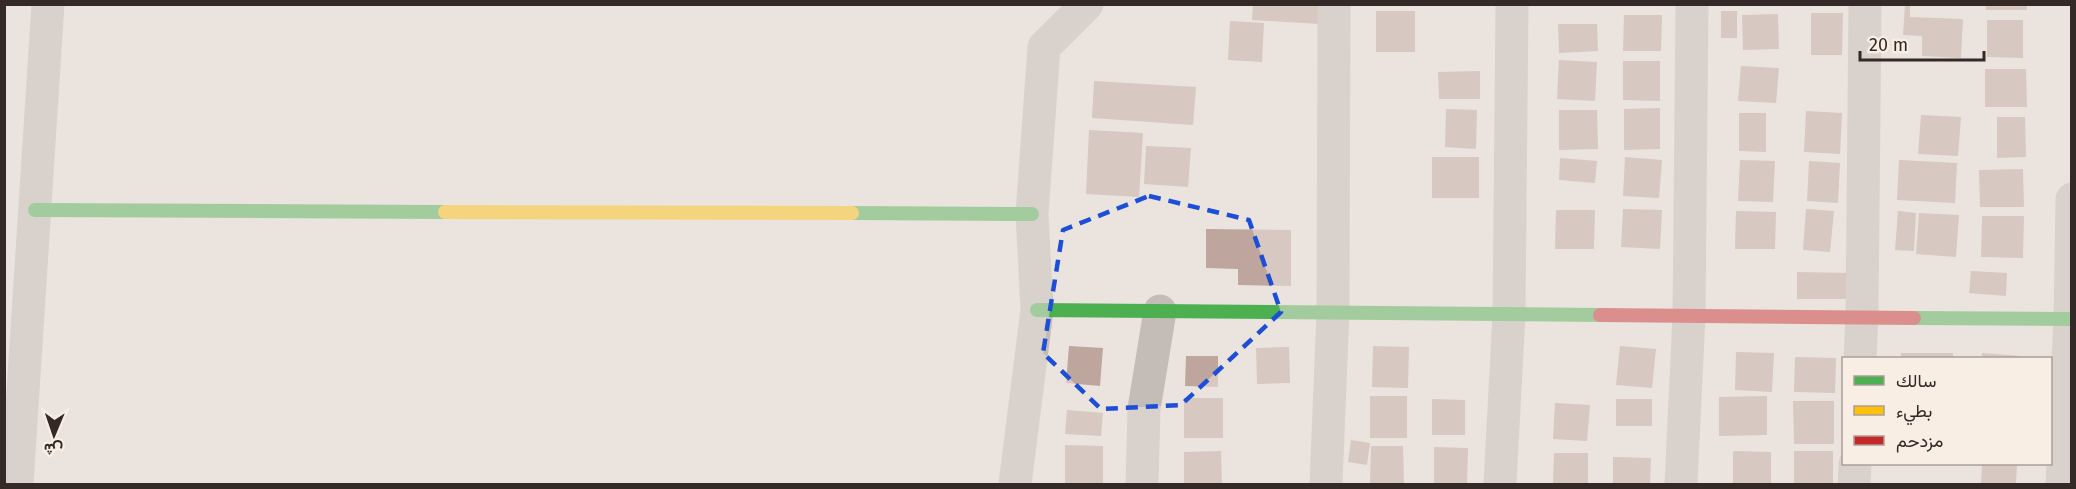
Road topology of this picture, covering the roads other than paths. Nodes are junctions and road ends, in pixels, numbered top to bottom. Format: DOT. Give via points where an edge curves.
graph roads {
  1 [pos="48,4"];
  2 [pos="1087,4"];
  3 [pos="1334,4"];
  4 [pos="1512,4"];
  5 [pos="1692,4"];
  6 [pos="1865,4"];
  7 [pos="2072,199"];
  8 [pos="35,210"];
  9 [pos="1032,214"];
  10 [pos="1037,310"];
  11 [pos="1160,311"];
  12 [pos="1333,312"];
  13 [pos="1509,314"];
  14 [pos="1689,315"];
  15 [pos="1862,316"];
  16 [pos="2071,319"];
  17 [pos="1860,357"];
  18 [pos="1855,465"];
  19 [pos="16,484"];
  20 [pos="1015,484"];
  21 [pos="1142,484"];
  22 [pos="1326,484"];
  23 [pos="1500,484"];
  24 [pos="1681,484"];
  25 [pos="1854,484"];
  26 [pos="2061,484"];
  1 -- 8 [label="street"];
  2 -- 9 [label="street" via="1044,47"];
  3 -- 12 [label="street"];
  4 -- 13 [label="street"];
  5 -- 14 [label="street"];
  6 -- 15 [label="street"];
  7 -- 16 [label="street"];
  8 -- 9 [label="street"];
  8 -- 19 [label="street"];
  9 -- 10 [label="street"];
  10 -- 11 [label="street"];
  10 -- 20 [label="street"];
  11 -- 12 [label="street"];
  11 -- 21 [label="street" via="1144,409"];
  12 -- 13 [label="street"];
  12 -- 22 [label="street"];
  13 -- 14 [label="street"];
  13 -- 23 [label="street"];
  14 -- 15 [label="street"];
  14 -- 24 [label="street"];
  15 -- 16 [label="street"];
  15 -- 17 [label="street"];
  16 -- 26 [label="street"];
  18 -- 25 [label="street"];
}
